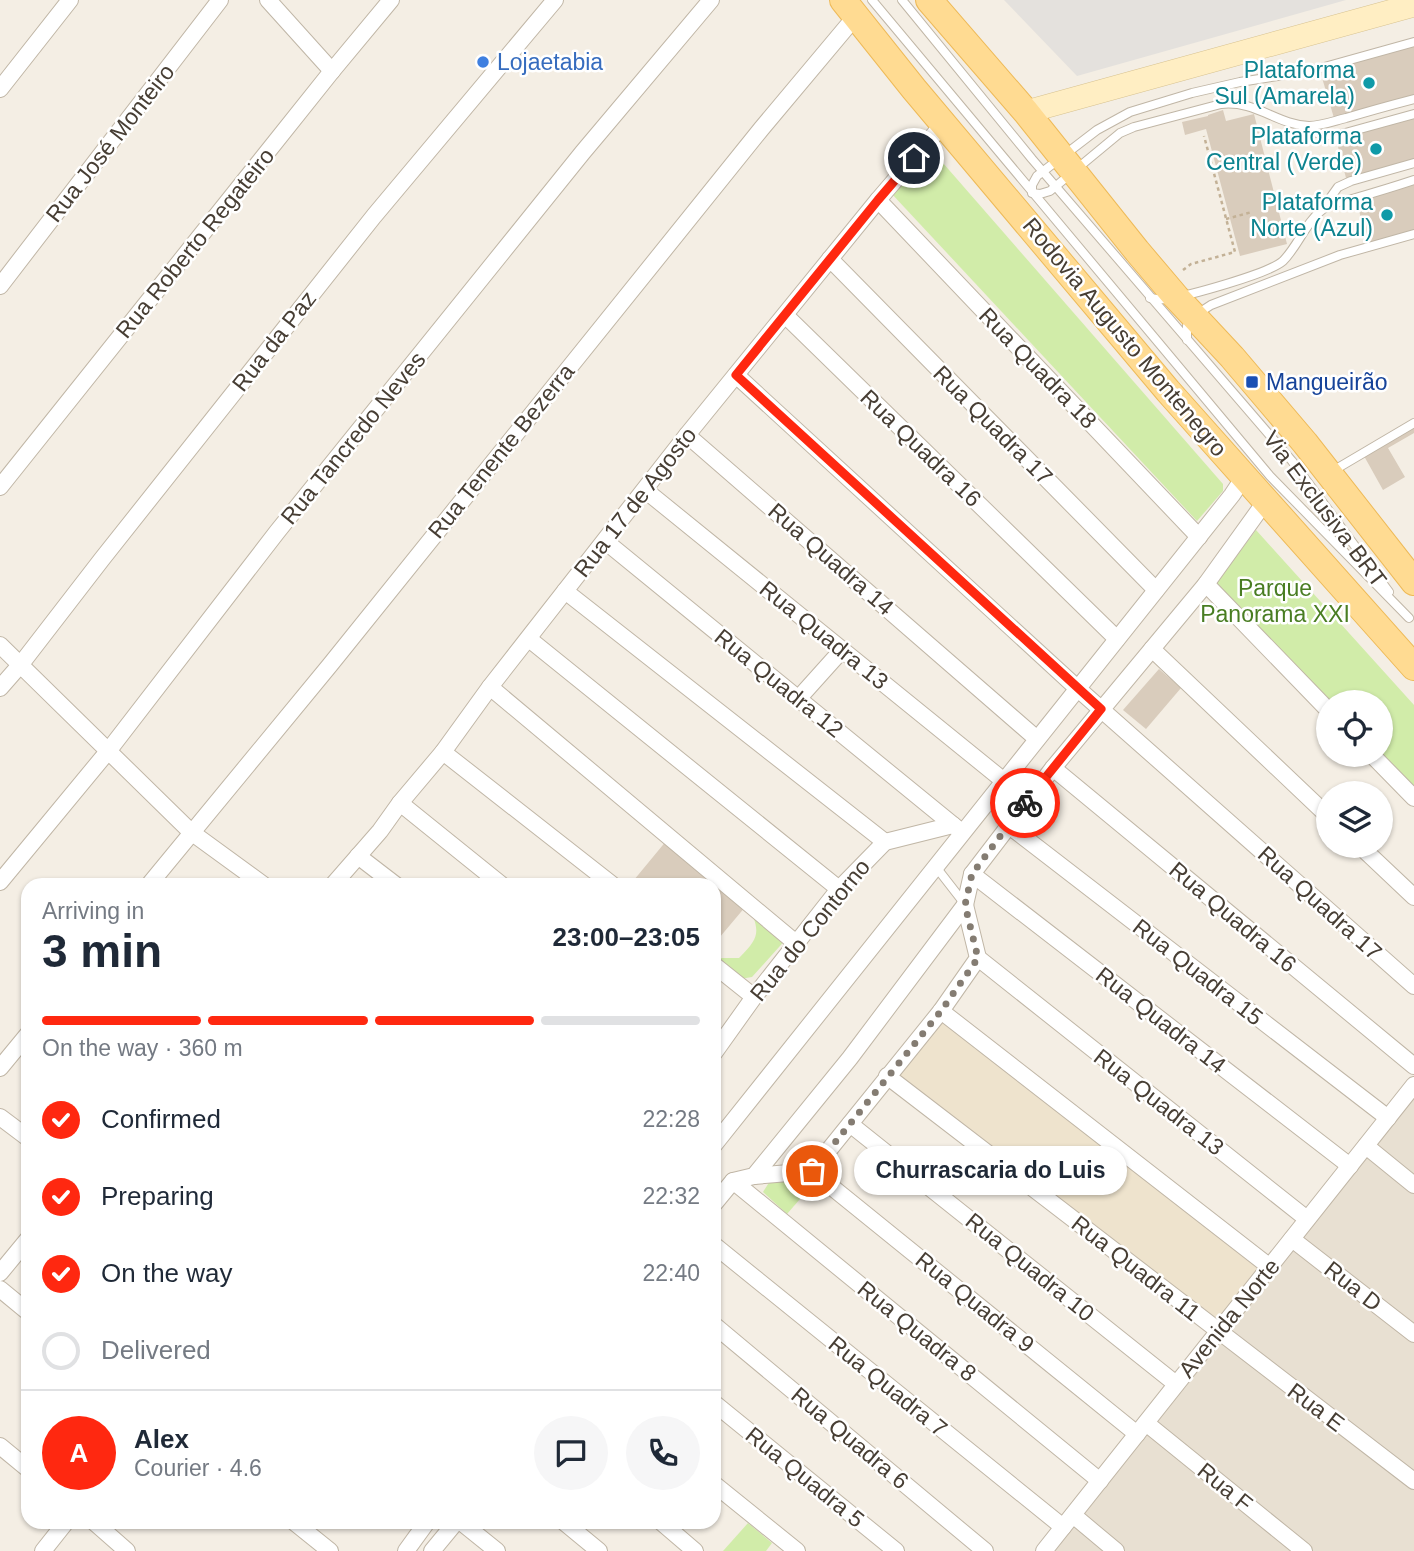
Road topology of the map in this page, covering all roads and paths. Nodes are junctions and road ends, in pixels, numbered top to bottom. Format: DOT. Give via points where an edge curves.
graph roads {
  1 [pos="70,0"];
  2 [pos="220,0"];
  3 [pos="268,0"];
  4 [pos="391,0"];
  5 [pos="555,0"];
  6 [pos="711,0"];
  7 [pos="902,0"];
  8 [pos="929,0"];
  9 [pos="1414,5"];
  10 [pos="857,6"];
  11 [pos="1414,42"];
  12 [pos="332,71"];
  13 [pos="0,89"];
  14 [pos="1414,99"];
  15 [pos="1026,112"];
  16 [pos="1414,114"];
  17 [pos="944,123"];
  18 [pos="1298,124"];
  19 [pos="1204,136"];
  20 [pos="1414,163"];
  21 [pos="1058,172"];
  22 [pos="1414,180"];
  23 [pos="1032,193"];
  24 [pos="878,200"];
  25 [pos="1321,211"];
  26 [pos="1252,212"];
  27 [pos="1226,219"];
  28 [pos="1414,234"];
  29 [pos="830,259"];
  30 [pos="1183,270"];
  31 [pos="0,286"];
  32 [pos="1163,298"];
  33 [pos="785,315"];
  34 [pos="1190,328"];
  35 [pos="736,375"];
  36 [pos="1414,423"];
  37 [pos="687,435"];
  38 [pos="1328,473"];
  39 [pos="1244,477"];
  40 [pos="0,487"];
  41 [pos="645,490"];
  42 [pos="1265,502"];
  43 [pos="1199,537"];
  44 [pos="605,541"];
  45 [pos="1414,582"];
  46 [pos="1206,584"];
  47 [pos="1156,590"];
  48 [pos="565,591"];
  49 [pos="1411,621"];
  50 [pos="529,639"];
  51 [pos="1116,639"];
  52 [pos="0,645"];
  53 [pos="1152,649"];
  54 [pos="842,650"];
  55 [pos="21,664"];
  56 [pos="1414,667"];
  57 [pos="490,687"];
  58 [pos="0,688"];
  59 [pos="1077,688"];
  60 [pos="1316,698"];
  61 [pos="798,699"];
  62 [pos="1101,709"];
  63 [pos="1037,739"];
  64 [pos="109,750"];
  65 [pos="443,751"];
  66 [pos="1384,767"];
  67 [pos="1053,768"];
  68 [pos="1004,781"];
  69 [pos="1414,798"];
  70 [pos="400,803"];
  71 [pos="1316,805"];
  72 [pos="1008,825"];
  73 [pos="958,829"];
  74 [pos="191,832"];
  75 [pos="885,842"];
  76 [pos="358,856"];
  77 [pos="1372,858"];
  78 [pos="936,867"];
  79 [pos="972,874"];
  80 [pos="154,878"];
  81 [pos="254,878"];
  82 [pos="339,878"];
  83 [pos="387,878"];
  84 [pos="493,878"];
  85 [pos="604,878"];
  86 [pos="718,878"];
  87 [pos="721,880"];
  88 [pos="0,881"];
  89 [pos="839,889"];
  90 [pos="1414,898"];
  91 [pos="965,905"];
  92 [pos="797,944"];
  93 [pos="978,958"];
  94 [pos="721,971"];
  95 [pos="1414,986"];
  96 [pos="754,997"];
  97 [pos="941,1011"];
  98 [pos="21,1042"];
  99 [pos="721,1043"];
  100 [pos="1414,1066"];
  101 [pos="0,1068"];
  102 [pos="887,1076"];
  103 [pos="1414,1085"];
  104 [pos="0,1117"];
  105 [pos="1388,1118"];
  106 [pos="850,1124"];
  107 [pos="21,1133"];
  108 [pos="721,1136"];
  109 [pos="1366,1146"];
  110 [pos="1350,1166"];
  111 [pos="812,1171"];
  112 [pos="754,1176"];
  113 [pos="733,1181"];
  114 [pos="1414,1185"];
  115 [pos="721,1196"];
  116 [pos="1307,1219"];
  117 [pos="1292,1239"];
  118 [pos="21,1248"];
  119 [pos="721,1250"];
  120 [pos="1270,1267"];
  121 [pos="0,1273"];
  122 [pos="0,1289"];
  123 [pos="21,1306"];
  124 [pos="721,1331"];
  125 [pos="1218,1332"];
  126 [pos="1414,1334"];
  127 [pos="1176,1384"];
  128 [pos="721,1409"];
  129 [pos="1141,1429"];
  130 [pos="0,1446"];
  131 [pos="21,1463"];
  132 [pos="1100,1481"];
  133 [pos="1414,1481"];
  134 [pos="721,1490"];
  135 [pos="1068,1521"];
  136 [pos="60,1529"];
  137 [pos="102,1529"];
  138 [pos="303,1529"];
  139 [pos="422,1529"];
  140 [pos="450,1529"];
  141 [pos="470,1529"];
  142 [pos="573,1529"];
  143 [pos="669,1529"];
  144 [pos="43,1551"];
  145 [pos="127,1551"];
  146 [pos="330,1551"];
  147 [pos="406,1551"];
  148 [pos="432,1551"];
  149 [pos="497,1551"];
  150 [pos="599,1551"];
  151 [pos="695,1551"];
  152 [pos="797,1551"];
  153 [pos="896,1551"];
  154 [pos="985,1551"];
  155 [pos="1044,1551"];
  156 [pos="1116,1551"];
  157 [pos="1304,1551"];
  1 -- 13 [label="street"];
  2 -- 31 [label="street, Rua José Monteiro"];
  3 -- 12 [label="street"];
  4 -- 12 [label="street, Rua Roberto Regateiro"];
  5 -- 55 [label="street, Rua da Paz" via="374,216"];
  6 -- 64 [label="street, Rua Tancredo Neves" via="303,499"];
  7 -- 21 [label="lane"];
  8 -- 15 [label="main road"];
  9 -- 15 [label="street"];
  10 -- 17 [label="main road, Rodovia Augusto Montenegro"];
  10 -- 23 [label="lane, Via Exclusiva BRT"];
  10 -- 74 [label="street, Rua Tenente Bezerra"];
  11 -- 21 [label="lane" via="1310,71 1192,93 1130,112 1106,124"];
  12 -- 40 [label="street, Rua Roberto Regateiro"];
  14 -- 18 [label="lane" via="1326,123"];
  15 -- 21 [label="main road"];
  16 -- 18 [label="lane" via="1327,136"];
  17 -- 24 [label="street, Rua 17 de Agosto"];
  17 -- 39 [label="main road, Rodovia Augusto Montenegro"];
  18 -- 21 [label="lane" via="1245,104 1221,104 1134,127"];
  19 -- 27 [label="path"];
  20 -- 25 [label="lane" via="1338,187"];
  21 -- 23 [label="lane" via="1050,191"];
  21 -- 23 [label="lane" via="1037,176"];
  21 -- 32 [label="main road"];
  22 -- 25 [label="lane"];
  23 -- 49 [label="lane, Via Exclusiva BRT" via="1270,476"];
  24 -- 29 [label="street, Rua 17 de Agosto"];
  24 -- 43 [label="street, Rua Quadra 18"];
  25 -- 32 [label="lane" via="1292,251 1268,270"];
  26 -- 27 [label="path"];
  27 -- 30 [label="path" via="1235,252"];
  28 -- 34 [label="lane" via="1340,255 1224,299 1203,310"];
  29 -- 33 [label="street, Rua 17 de Agosto"];
  29 -- 47 [label="street, Rua Quadra 17"];
  32 -- 34 [label="main road"];
  33 -- 35 [label="street, Rua 17 de Agosto"];
  33 -- 51 [label="street, Rua Quadra 16"];
  34 -- 38 [label="main road" via="1232,357"];
  34 -- 49 [label="lane, Via Exclusiva BRT" via="1215,371 1292,461"];
  35 -- 37 [label="street, Rua 17 de Agosto"];
  35 -- 59 [label="street"];
  36 -- 38 [label="lane"];
  37 -- 41 [label="street, Rua 17 de Agosto"];
  37 -- 63 [label="street, Rua Quadra 14"];
  38 -- 45 [label="main road"];
  39 -- 42 [label="main road, Rodovia Augusto Montenegro"];
  39 -- 43 [label="street"];
  41 -- 44 [label="street, Rua 17 de Agosto"];
  41 -- 54 [label="street, Rua Quadra 13"];
  42 -- 46 [label="street"];
  42 -- 56 [label="main road, Rodovia Augusto Montenegro"];
  43 -- 47 [label="street"];
  44 -- 48 [label="street, Rua 17 de Agosto"];
  44 -- 61 [label="street, Rua Quadra 12"];
  46 -- 53 [label="street"];
  46 -- 60 [label="street"];
  47 -- 51 [label="street"];
  48 -- 50 [label="street, Rua 17 de Agosto"];
  48 -- 75 [label="street"];
  50 -- 57 [label="street, Rua 17 de Agosto"];
  50 -- 89 [label="street"];
  51 -- 59 [label="street"];
  52 -- 55 [label="street"];
  53 -- 62 [label="street"];
  53 -- 71 [label="street"];
  54 -- 61 [label="street"];
  54 -- 68 [label="street, Rua Quadra 13"];
  55 -- 58 [label="street, Rua da Paz"];
  55 -- 64 [label="street"];
  57 -- 65 [label="street, Rua 17 de Agosto"];
  57 -- 86 [label="street"];
  59 -- 62 [label="street"];
  59 -- 63 [label="street"];
  61 -- 73 [label="street, Rua Quadra 12"];
  62 -- 67 [label="street"];
  62 -- 95 [label="street, Rua Quadra 17"];
  63 -- 68 [label="street"];
  64 -- 74 [label="street"];
  64 -- 88 [label="street, Rua Tancredo Neves"];
  65 -- 70 [label="street, Rua 17 de Agosto"];
  65 -- 85 [label="street"];
  66 -- 69 [label="street"];
  67 -- 72 [label="street"];
  67 -- 100 [label="street, Rua Quadra 16"];
  68 -- 73 [label="street"];
  70 -- 76 [label="street, Rua 17 de Agosto"];
  70 -- 84 [label="street"];
  72 -- 79 [label="street"];
  72 -- 105 [label="street, Rua Quadra 15"];
  73 -- 75 [label="street, Rua do Contorno"];
  73 -- 78 [label="street"];
  74 -- 80 [label="street, Rua Tenente Bezerra"];
  74 -- 81 [label="street"];
  75 -- 89 [label="street, Rua do Contorno"];
  76 -- 82 [label="street, Rua 17 de Agosto"];
  76 -- 83 [label="street"];
  77 -- 90 [label="street"];
  78 -- 91 [label="lane"];
  78 -- 108 [label="street"];
  79 -- 91 [label="street"];
  79 -- 110 [label="street, Rua Quadra 14"];
  87 -- 92 [label="street"];
  89 -- 92 [label="street, Rua do Contorno"];
  91 -- 93 [label="street"];
  91 -- 112 [label="street"];
  92 -- 96 [label="street, Rua do Contorno"];
  93 -- 97 [label="street"];
  93 -- 116 [label="street, Rua Quadra 13"];
  94 -- 96 [label="street"];
  96 -- 99 [label="street, Rua do Contorno"];
  97 -- 102 [label="street"];
  97 -- 120 [label="street"];
  98 -- 101 [label="street"];
  102 -- 106 [label="street"];
  102 -- 125 [label="street, Rua Quadra 11"];
  103 -- 105 [label="street, Avenida Norte"];
  104 -- 107 [label="street"];
  105 -- 109 [label="street, Avenida Norte"];
  106 -- 111 [label="street"];
  106 -- 127 [label="street, Rua Quadra 10"];
  109 -- 110 [label="street, Avenida Norte"];
  109 -- 114 [label="street"];
  110 -- 116 [label="street, Avenida Norte"];
  111 -- 112 [label="street"];
  111 -- 129 [label="street, Rua Quadra 9"];
  112 -- 113 [label="street"];
  113 -- 115 [label="street"];
  113 -- 132 [label="street, Rua Quadra 8"];
  116 -- 117 [label="street, Avenida Norte"];
  117 -- 120 [label="street, Avenida Norte"];
  117 -- 126 [label="street, Rua D"];
  118 -- 121 [label="street"];
  119 -- 135 [label="street, Rua Quadra 7"];
  120 -- 125 [label="street, Avenida Norte"];
  122 -- 123 [label="street"];
  124 -- 154 [label="street, Rua Quadra 6"];
  125 -- 127 [label="street, Avenida Norte"];
  125 -- 133 [label="street, Rua E"];
  127 -- 129 [label="street, Avenida Norte"];
  128 -- 153 [label="street, Rua Quadra 5"];
  129 -- 132 [label="street, Avenida Norte"];
  129 -- 157 [label="street, Rua F"];
  130 -- 131 [label="street"];
  132 -- 135 [label="street, Avenida Norte"];
  134 -- 152 [label="street"];
  135 -- 155 [label="street, Avenida Norte"];
  135 -- 156 [label="street, Rua Quadra 7"];
  136 -- 144 [label="street"];
  137 -- 145 [label="street"];
  138 -- 146 [label="street"];
  139 -- 147 [label="street"];
  140 -- 148 [label="street"];
  141 -- 149 [label="street"];
  142 -- 150 [label="street"];
  143 -- 151 [label="street"];
}
